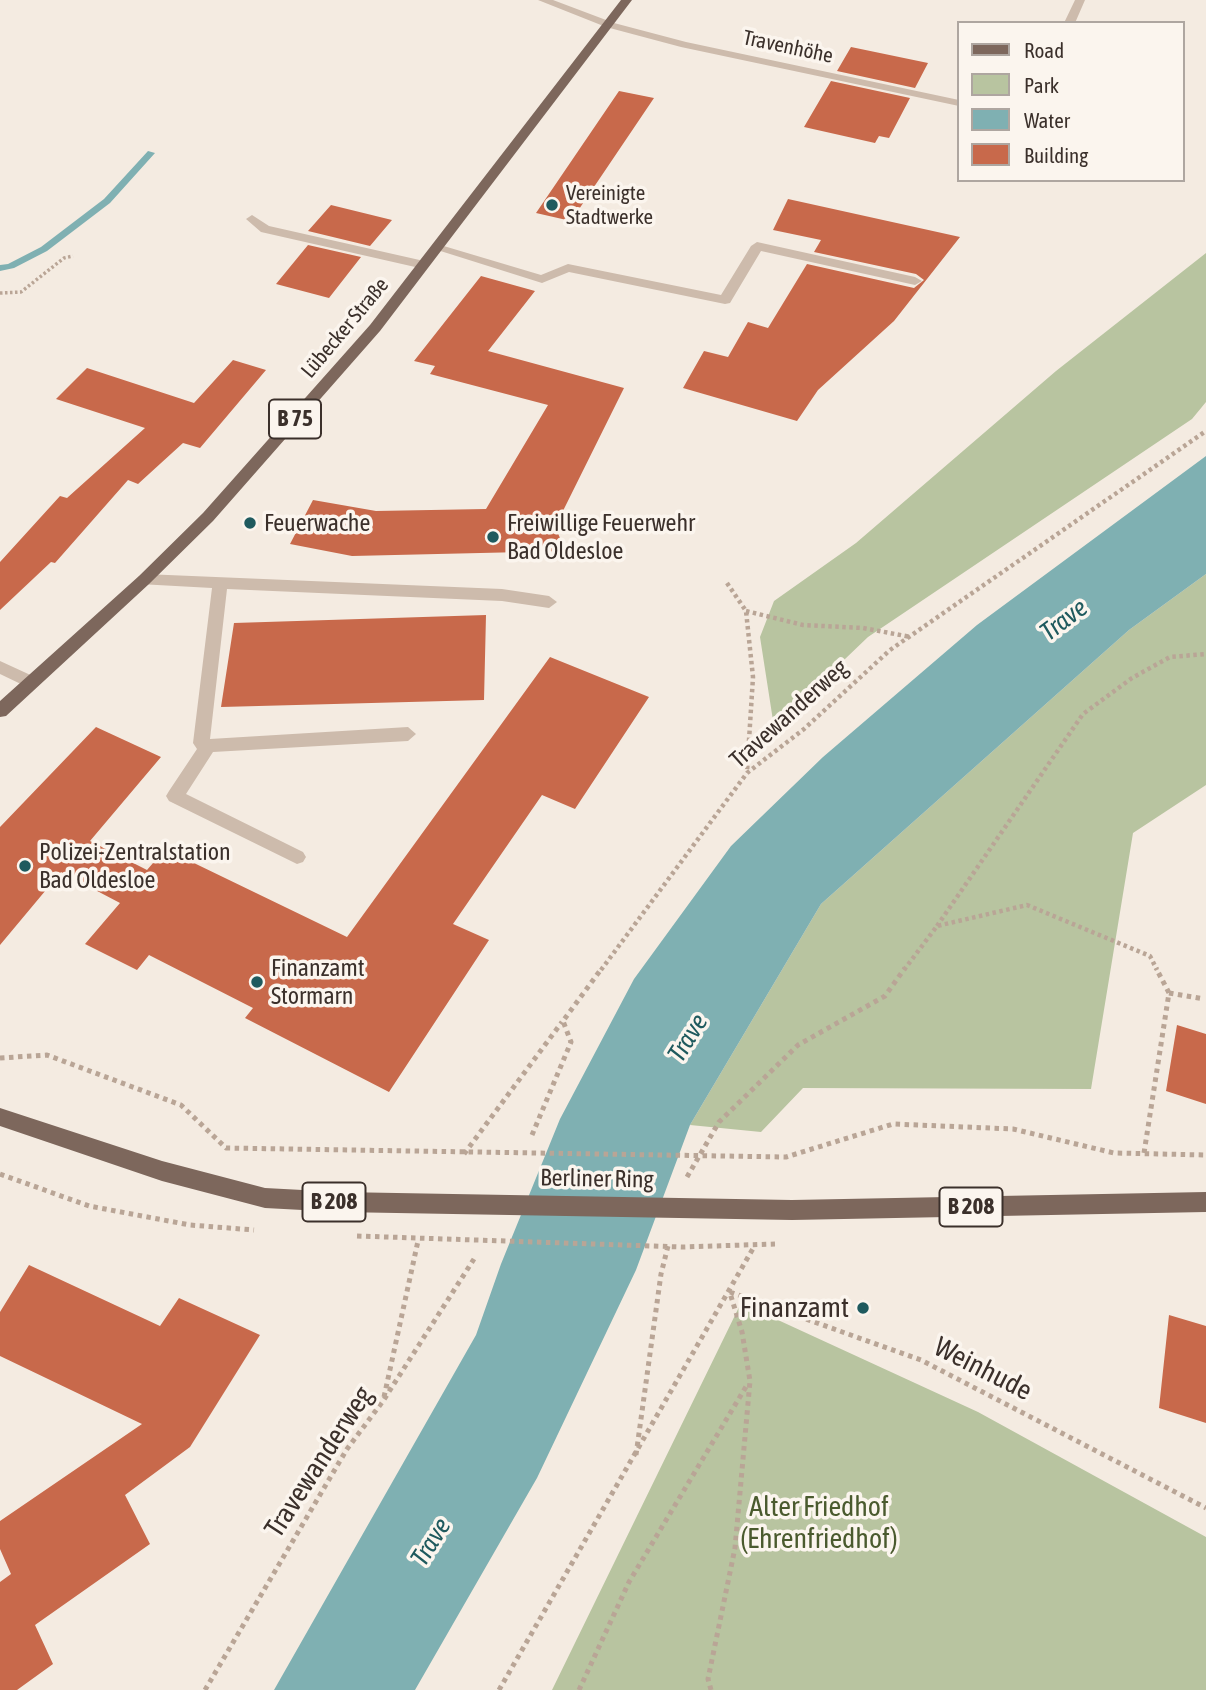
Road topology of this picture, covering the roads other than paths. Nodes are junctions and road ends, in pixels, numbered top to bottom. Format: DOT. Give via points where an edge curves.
graph roads {
  1 [pos="542,0"];
  2 [pos="627,0"];
  3 [pos="1080,0"];
  4 [pos="1070,21"];
  5 [pos="610,25"];
  6 [pos="958,103"];
  7 [pos="252,219"];
  8 [pos="437,248"];
  9 [pos="424,265"];
  10 [pos="915,281"];
  11 [pos="144,580"];
  12 [pos="220,583"];
  13 [pos="549,602"];
  14 [pos="0,667"];
  15 [pos="30,682"];
  16 [pos="0,711"];
  17 [pos="408,734"];
  18 [pos="208,746"];
  19 [pos="297,857"];
  20 [pos="0,1117"];
  21 [pos="1206,1202"];
  1 -- 5 [label="street, Travenhöhe"];
  2 -- 5 [label="main road, Lübecker Straße / B 75"];
  3 -- 4 [label="street"];
  5 -- 6 [label="street, Travenhöhe"];
  5 -- 8 [label="main road, Lübecker Straße / B 75"];
  7 -- 9 [label="street" via="265,229"];
  8 -- 9 [label="main road, Lübecker Straße / B 75"];
  8 -- 10 [label="street" via="542,279 568,268 724,300 757,246"];
  9 -- 11 [label="main road, Lübecker Straße / B 75" via="375,328 216,508"];
  11 -- 12 [label="street"];
  11 -- 15 [label="main road, Lübecker Straße / B 75"];
  12 -- 13 [label="street" via="502,595"];
  12 -- 18 [label="street" via="201,743"];
  14 -- 15 [label="street"];
  15 -- 16 [label="main road, Lübecker Straße / B 75"];
  17 -- 18 [label="street"];
  18 -- 19 [label="street" via="175,796"];
  20 -- 21 [label="main road, Berliner Ring / B 208" via="162,1171 265,1198 792,1210"];
}
